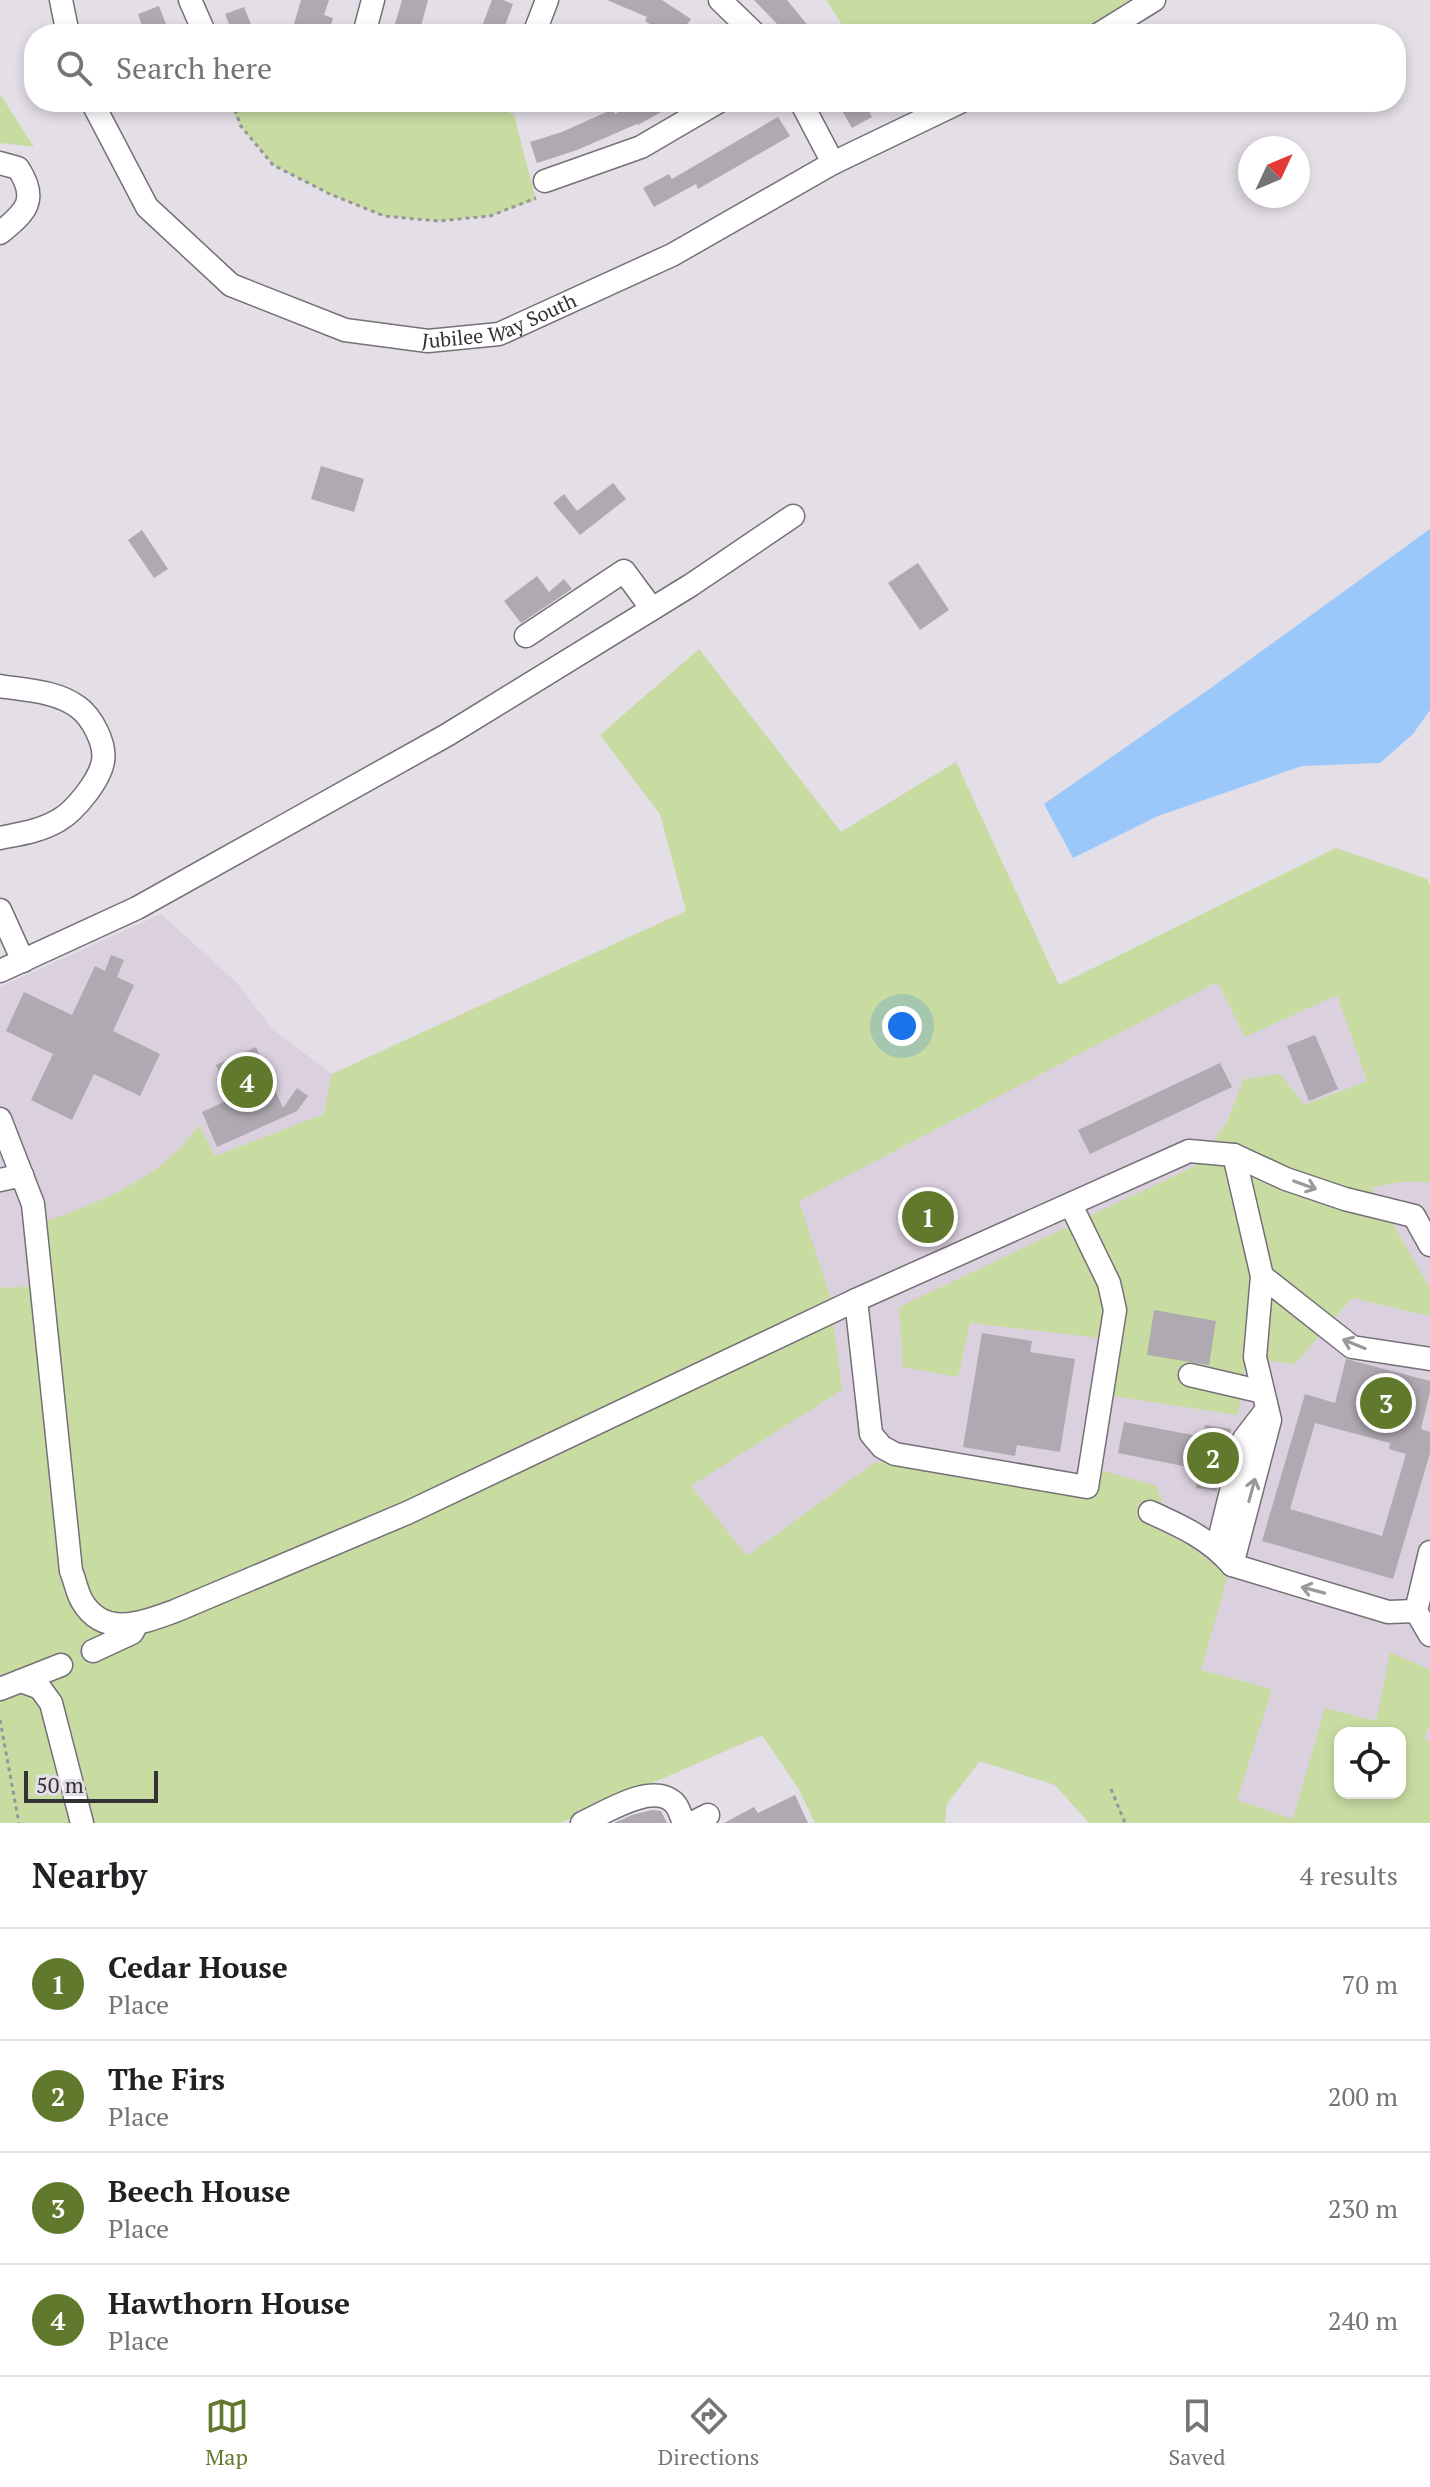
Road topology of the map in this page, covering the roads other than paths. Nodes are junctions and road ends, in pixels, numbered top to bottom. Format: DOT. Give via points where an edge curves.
graph roads {
  1 [pos="61,0"];
  2 [pos="190,0"];
  3 [pos="373,0"];
  4 [pos="547,0"];
  5 [pos="720,0"];
  6 [pos="1154,0"];
  7 [pos="66,24"];
  8 [pos="201,24"];
  9 [pos="367,24"];
  10 [pos="538,24"];
  11 [pos="745,24"];
  12 [pos="1115,24"];
  13 [pos="97,112"];
  14 [pos="701,112"];
  15 [pos="806,112"];
  16 [pos="939,112"];
  17 [pos="0,163"];
  18 [pos="833,163"];
  19 [pos="545,181"];
  20 [pos="0,233"];
  21 [pos="793,516"];
  22 [pos="652,609"];
  23 [pos="526,636"];
  24 [pos="0,686"];
  25 [pos="0,838"];
  26 [pos="0,910"];
  27 [pos="23,961"];
  28 [pos="0,971"];
  29 [pos="0,1119"];
  30 [pos="1234,1155"];
  31 [pos="22,1175"];
  32 [pos="0,1180"];
  33 [pos="1071,1205"];
  34 [pos="1422,1217"];
  35 [pos="1430,1245"];
  36 [pos="1262,1276"];
  37 [pos="856,1300"];
  38 [pos="1430,1359"];
  39 [pos="1190,1375"];
  40 [pos="1265,1400"];
  41 [pos="1150,1512"];
  42 [pos="1430,1552"];
  43 [pos="1224,1557"];
  44 [pos="1416,1611"];
  45 [pos="137,1624"];
  46 [pos="1430,1635"];
  47 [pos="93,1651"];
  48 [pos="61,1665"];
  49 [pos="10,1685"];
  50 [pos="82,1823"];
  51 [pos="582,1823"];
  52 [pos="684,1823"];
  1 -- 7 [label="street"];
  2 -- 8 [label="street"];
  3 -- 9 [label="street"];
  4 -- 10 [label="street"];
  5 -- 11 [label="street"];
  6 -- 12 [label="street"];
  13 -- 18 [label="street, Jubilee Way South" via="147,207 231,285 345,330 428,341 499,334 672,255"];
  14 -- 19 [label="street" via="641,147"];
  15 -- 18 [label="street"];
  16 -- 18 [label="street, Jubilee Way South"];
  17 -- 20 [label="street" via="18,168 28,183 29,199 23,215"];
  21 -- 22 [label="street"];
  22 -- 23 [label="street" via="624,571"];
  22 -- 27 [label="street" via="447,735 137,908"];
  24 -- 25 [label="street" via="54,696 78,707 97,729 103,760 89,791 61,819 36,831"];
  26 -- 27 [label="street"];
  27 -- 28 [label="street"];
  29 -- 31 [label="street"];
  30 -- 33 [label="street" via="1189,1151"];
  30 -- 34 [label="street, one-way" via="1345,1199"];
  30 -- 36 [label="street"];
  31 -- 32 [label="street"];
  31 -- 45 [label="street" via="33,1204 71,1571 82,1601 96,1617"];
  33 -- 37 [label="street"];
  33 -- 37 [label="street" via="1109,1283 1115,1310 1085,1496 882,1447 871,1434"];
  34 -- 35 [label="street"];
  38 -- 36 [label="street, one-way" via="1352,1347"];
  36 -- 40 [label="street" via="1255,1357"];
  37 -- 45 [label="street" via="407,1513"];
  39 -- 40 [label="street"];
  40 -- 43 [label="street" via="1270,1420"];
  41 -- 43 [label="street" via="1183,1527"];
  42 -- 44 [label="street"];
  44 -- 43 [label="street, one-way" via="1388,1612"];
  44 -- 46 [label="street"];
  45 -- 47 [label="street" via="132,1633"];
  48 -- 49 [label="street"];
  49 -- 50 [label="street" via="40,1688 51,1703"];
  51 -- 52 [label="street" via="653,1794 675,1802"];
}
